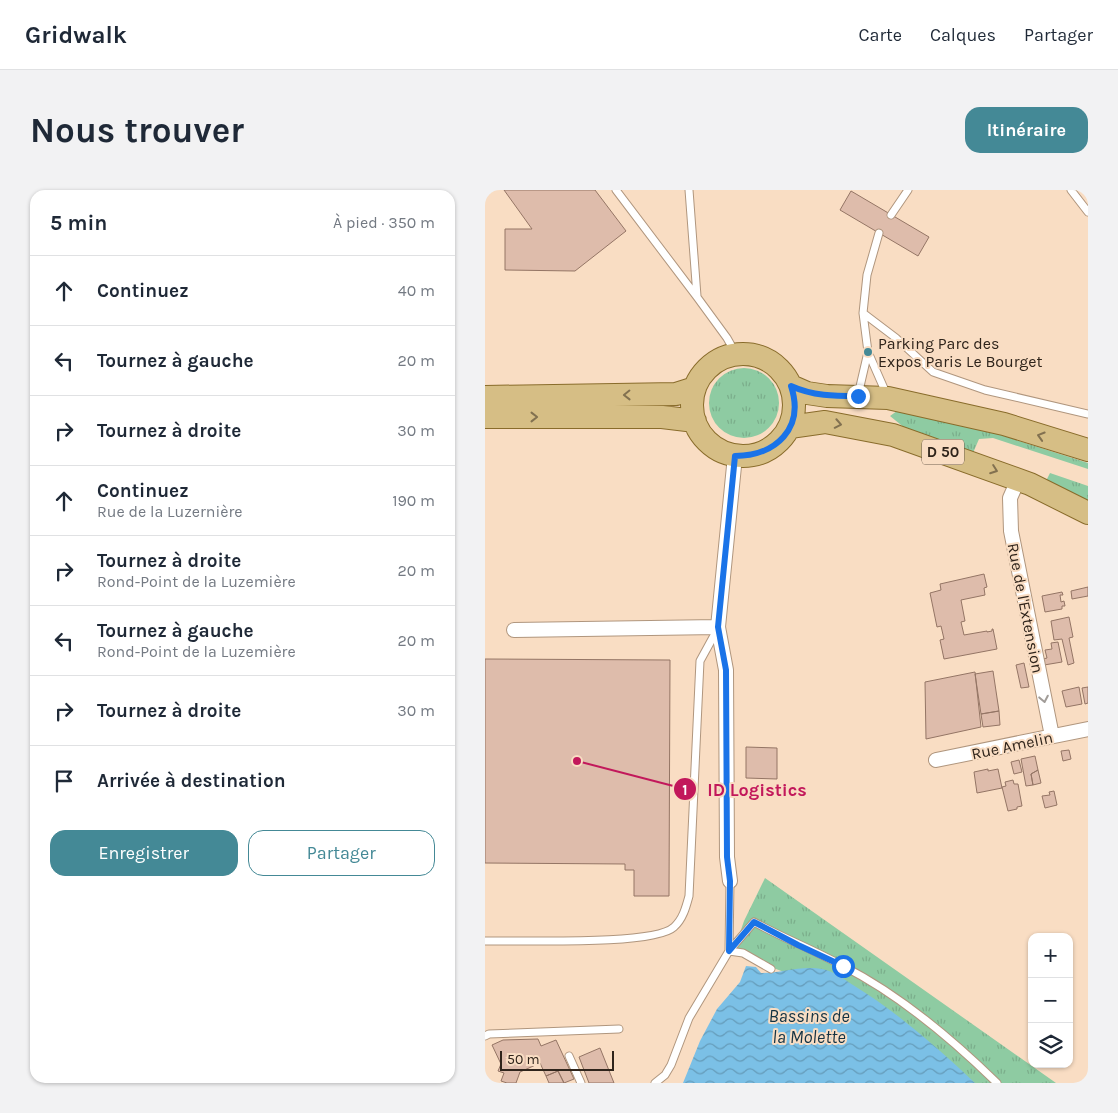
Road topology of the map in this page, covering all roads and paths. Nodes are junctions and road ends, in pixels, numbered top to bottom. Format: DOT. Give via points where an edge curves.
graph roads {
  1 [pos="616,190"];
  2 [pos="689,190"];
  3 [pos="908,190"];
  4 [pos="1071,190"];
  5 [pos="1088,212"];
  6 [pos="891,215"];
  7 [pos="879,233"];
  8 [pos="697,297"];
  9 [pos="863,312"];
  10 [pos="869,352"];
  11 [pos="736,354"];
  12 [pos="791,386"];
  13 [pos="695,388"];
  14 [pos="858,396"];
  15 [pos="485,397"];
  16 [pos="888,398"];
  17 [pos="1088,414"];
  18 [pos="485,417"];
  19 [pos="695,421"];
  20 [pos="790,426"];
  21 [pos="1088,450"];
  22 [pos="735,456"];
  23 [pos="1018,480"];
  24 [pos="1088,513"];
  25 [pos="718,627"];
  26 [pos="514,630"];
  27 [pos="1088,729"];
  28 [pos="1052,736"];
  29 [pos="936,760"];
  30 [pos="730,881"];
  31 [pos="485,940"];
  32 [pos="729,951"];
  33 [pos="771,969"];
  34 [pos="619,1029"];
  35 [pos="485,1036"];
  36 [pos="569,1056"];
  37 [pos="581,1083"];
  38 [pos="655,1083"];
  39 [pos="997,1083"];
  1 -- 8 [label="lane"];
  2 -- 8 [label="lane"];
  3 -- 6 [label="lane"];
  4 -- 5 [label="lane"];
  7 -- 9 [label="lane" via="867,275"];
  8 -- 11 [label="lane"];
  9 -- 10 [label="lane"];
  9 -- 17 [label="lane" via="933,372 985,390"];
  10 -- 14 [label="lane"];
  10 -- 16 [label="lane"];
  11 -- 12 [label="main road" via="762,357 774,363"];
  11 -- 13 [label="main road" via="714,362 705,370"];
  12 -- 14 [label="main road, D 50" via="827,396"];
  12 -- 20 [label="main road" via="795,408"];
  13 -- 15 [label="main road, one-way" via="676,394"];
  13 -- 19 [label="main road" via="692,404"];
  14 -- 16 [label="main road, D 50"];
  21 -- 16 [label="main road, D 50, one-way" via="1005,424"];
  18 -- 19 [label="main road, one-way" via="662,417"];
  19 -- 22 [label="main road" via="713,447"];
  20 -- 22 [label="main road" via="777,444 765,452"];
  20 -- 23 [label="main road, D 50, one-way" via="825,422 893,435"];
  22 -- 25 [label="street"];
  23 -- 24 [label="main road, D 50"];
  23 -- 28 [label="street, Rue de l'Extension, one-way" via="1011,498 1011,531"];
  25 -- 26 [label="street"];
  25 -- 30 [label="street" via="726,670 727,857"];
  25 -- 31 [label="lane" via="700,661 689,896 683,915 674,928 662,935 631,940"];
  27 -- 28 [label="street, Rue Amelin"];
  28 -- 29 [label="street, Rue Amelin"];
  30 -- 32 [label="lane"];
  32 -- 33 [label="lane" via="743,953"];
  32 -- 38 [label="lane" via="689,1018 671,1065"];
  32 -- 39 [label="lane" via="754,922 843,966 885,991"];
  34 -- 35 [label="lane"];
  36 -- 37 [label="lane"];
}
